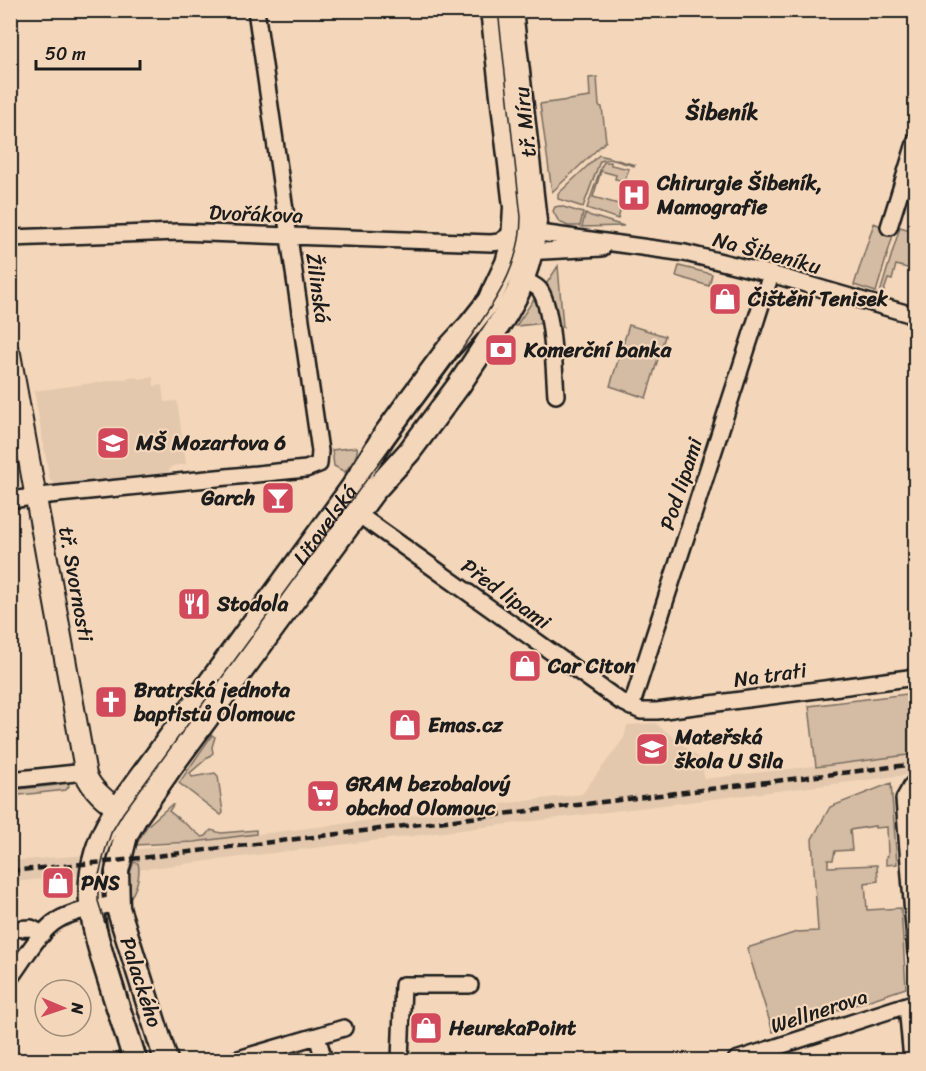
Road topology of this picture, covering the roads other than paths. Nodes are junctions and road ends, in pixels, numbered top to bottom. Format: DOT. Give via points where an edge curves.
graph roads {
  1 [pos="256,10"];
  2 [pos="492,10"];
  3 [pos="512,10"];
  4 [pos="915,140"];
  5 [pos="889,227"];
  6 [pos="289,235"];
  7 [pos="10,238"];
  8 [pos="518,242"];
  9 [pos="631,246"];
  10 [pos="771,274"];
  11 [pos="523,280"];
  12 [pos="915,316"];
  13 [pos="10,354"];
  14 [pos="556,395"];
  15 [pos="36,497"];
  16 [pos="10,500"];
  17 [pos="358,514"];
  18 [pos="915,678"];
  19 [pos="631,707"];
  20 [pos="85,772"];
  21 [pos="10,780"];
  22 [pos="912,785"];
  23 [pos="125,815"];
  24 [pos="117,903"];
  25 [pos="90,910"];
  26 [pos="10,929"];
  27 [pos="43,934"];
  28 [pos="915,953"];
  29 [pos="10,978"];
  30 [pos="470,985"];
  31 [pos="911,1003"];
  32 [pos="344,1028"];
  33 [pos="317,1036"];
  34 [pos="135,1060"];
  35 [pos="166,1060"];
  36 [pos="236,1060"];
  37 [pos="324,1060"];
  38 [pos="400,1060"];
  39 [pos="736,1060"];
  40 [pos="912,1060"];
  1 -- 6 [label="street, Žilinská"];
  2 -- 8 [label="main road, tř. Míru"];
  3 -- 8 [label="main road, tř. Míru" via="534,205"];
  4 -- 5 [label="street"];
  6 -- 7 [label="street, Dvořákova" via="142,232"];
  6 -- 8 [label="street, Dvořákova"];
  6 -- 15 [label="street, Žilinská" via="319,464"];
  8 -- 9 [label="street, Dvořákova" via="581,248"];
  8 -- 11 [label="main road, Litovelská"];
  8 -- 23 [label="main road, Litovelská" via="489,301 384,436"];
  9 -- 10 [label="street, Na Šibeníku" via="685,253"];
  10 -- 12 [label="street, Na Šibeníku"];
  10 -- 19 [label="street, Pod lipami"];
  11 -- 14 [label="street" via="544,297"];
  11 -- 17 [label="main road, Litovelská" via="506,314 459,385"];
  13 -- 15 [label="street, tř. Svornosti"];
  15 -- 16 [label="street"];
  15 -- 20 [label="street, tř. Svornosti"];
  17 -- 19 [label="street, Před lipami"];
  17 -- 23 [label="main road, Litovelská" via="170,768"];
  18 -- 19 [label="street, Na trati" via="657,711"];
  20 -- 21 [label="street"];
  20 -- 23 [label="street, tř. Svornosti" via="88,781"];
  22 -- 28 [label="street" via="904,799"];
  23 -- 24 [label="main road, Litovelská"];
  23 -- 25 [label="main road, Litovelská" via="108,825 97,849"];
  24 -- 25 [label="street"];
  24 -- 35 [label="main road, Palackého"];
  25 -- 27 [label="street" via="61,918"];
  25 -- 34 [label="main road, Palackého"];
  26 -- 27 [label="street" via="31,928"];
  27 -- 29 [label="street"];
  30 -- 38 [label="street" via="403,985"];
  31 -- 39 [label="street, Wellnerova"];
  31 -- 40 [label="street"];
  32 -- 33 [label="street"];
  33 -- 36 [label="street"];
  33 -- 37 [label="street"];
}
